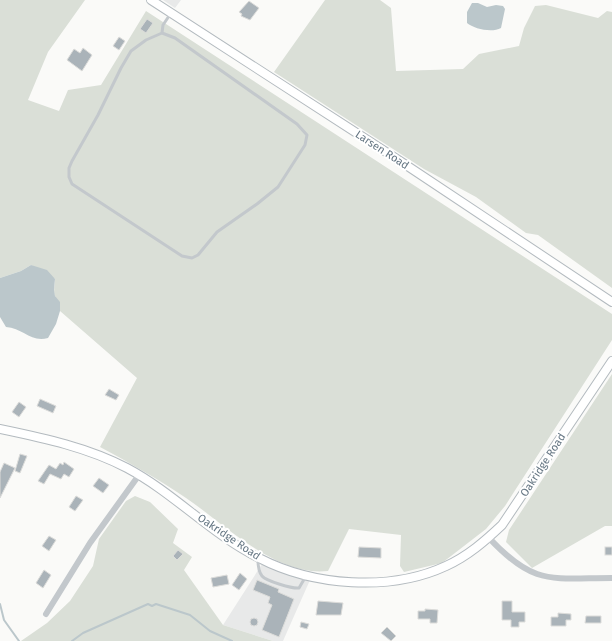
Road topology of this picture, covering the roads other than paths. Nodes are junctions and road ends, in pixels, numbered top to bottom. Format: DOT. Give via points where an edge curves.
graph roads {
  1 [pos="151,0"];
  2 [pos="171,13"];
  3 [pos="162,33"];
  4 [pos="612,302"];
  5 [pos="612,361"];
  6 [pos="0,429"];
  7 [pos="139,475"];
  8 [pos="489,538"];
  9 [pos="258,558"];
  10 [pos="307,575"];
  11 [pos="612,578"];
  12 [pos="46,614"];
  1 -- 2 [label="street, Larsen Road"];
  2 -- 3 [label="lane" via="163,25"];
  2 -- 4 [label="street, Larsen Road"];
  3 -- 3 [label="lane" via="175,38 198,54 297,124 307,135 305,144 278,187 218,232 198,255 192,258 182,256 93,200 72,184 68,177 72,161 126,59 136,47"];
  5 -- 8 [label="street, Oakridge Road" via="512,512"];
  6 -- 7 [label="street, Oakridge Road" via="99,454"];
  7 -- 9 [label="street, Oakridge Road"];
  7 -- 12 [label="street" via="90,543"];
  8 -- 10 [label="street, Oakridge Road" via="451,563 414,577 354,581"];
  8 -- 11 [label="street" via="514,563 538,576"];
  9 -- 10 [label="street, Oakridge Road"];
  9 -- 10 [label="lane" via="261,574 272,581 297,588"];
}
